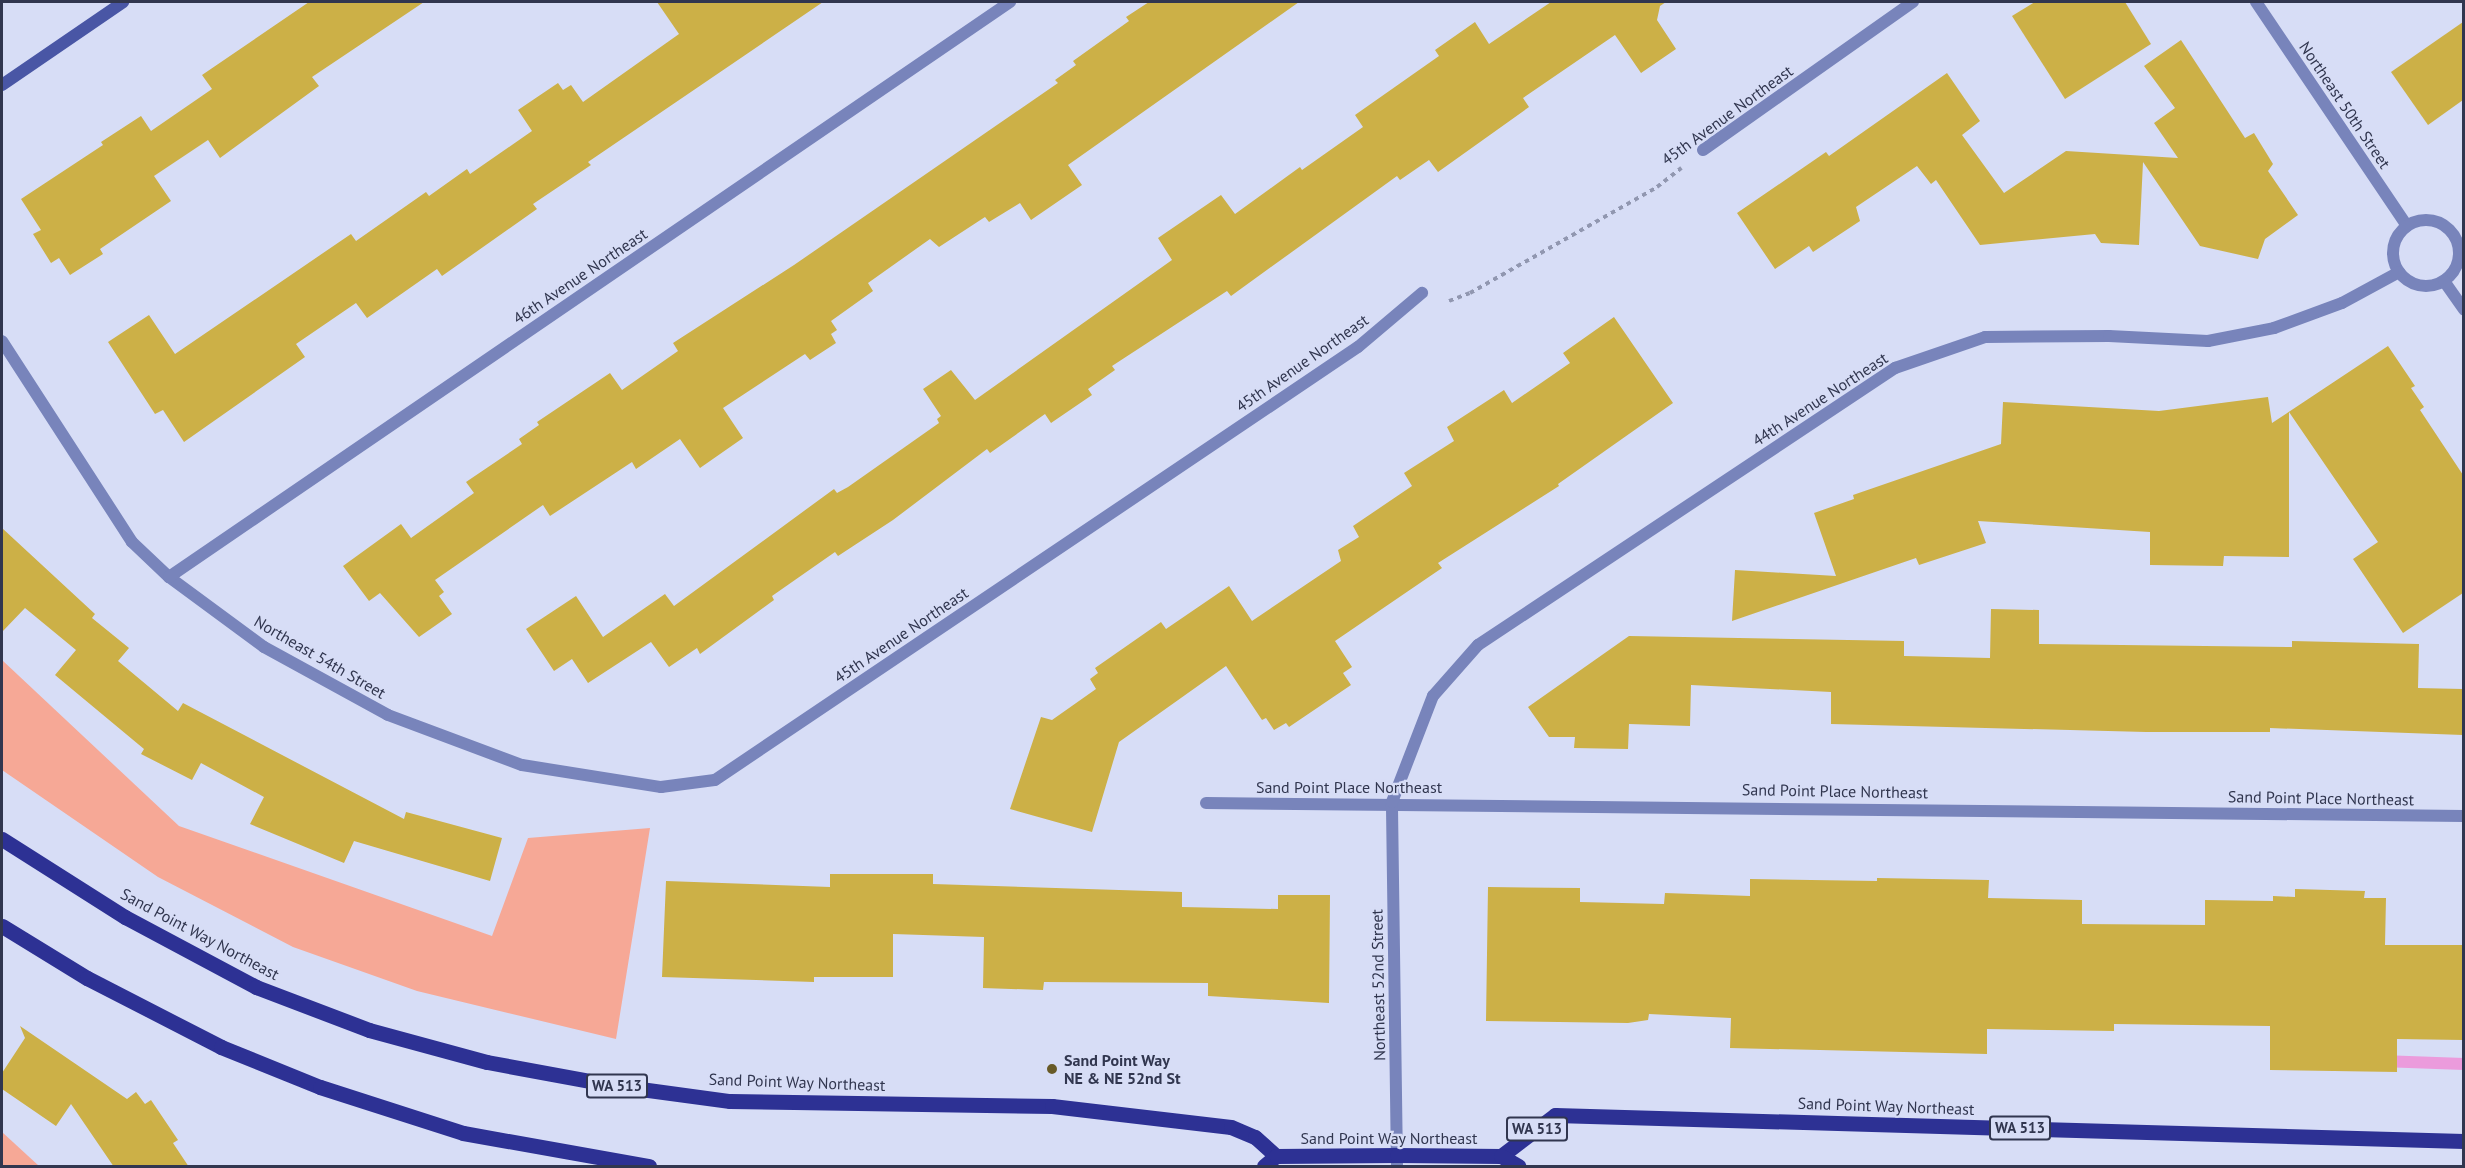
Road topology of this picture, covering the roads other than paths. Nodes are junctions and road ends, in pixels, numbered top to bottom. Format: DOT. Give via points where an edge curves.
graph roads {
  1 [pos="123,2"];
  2 [pos="1010,2"];
  3 [pos="1913,2"];
  4 [pos="2256,2"];
  5 [pos="2,85"];
  6 [pos="1703,150"];
  7 [pos="2407,226"];
  8 [pos="2459,232"];
  9 [pos="2398,272"];
  10 [pos="2444,281"];
  11 [pos="1422,293"];
  12 [pos="2463,310"];
  13 [pos="2,341"];
  14 [pos="169,577"];
  15 [pos="715,780"];
  16 [pos="1392,802"];
  17 [pos="1206,803"];
  18 [pos="2463,816"];
  19 [pos="2,839"];
  20 [pos="2,926"];
  21 [pos="2463,1141"];
  22 [pos="1276,1156"];
  23 [pos="1501,1156"];
  24 [pos="1397,1161"];
  25 [pos="649,1167"];
  26 [pos="1264,1167"];
  27 [pos="1518,1167"];
  1 -- 5 [label="street"];
  2 -- 14 [label="street, 46th Avenue Northeast"];
  3 -- 6 [label="street, 45th Avenue Northeast"];
  4 -- 7 [label="street, Northeast 50th Street"];
  7 -- 8 [label="street" via="2433,221"];
  7 -- 9 [label="street" via="2393,246"];
  8 -- 10 [label="street" via="2457,266"];
  9 -- 10 [label="street" via="2419,286"];
  9 -- 16 [label="street, 44th Avenue Northeast" via="2342,303 2274,328 2208,341 1985,337 1895,368 1478,645 1433,696"];
  10 -- 12 [label="street"];
  11 -- 15 [label="street, 45th Avenue Northeast" via="1358,347"];
  13 -- 14 [label="street, Northeast 54th Street" via="132,542"];
  14 -- 15 [label="street, Northeast 54th Street" via="264,647 392,717 522,765 661,787"];
  16 -- 17 [label="street, Sand Point Place Northeast"];
  16 -- 18 [label="street, Sand Point Place Northeast"];
  16 -- 24 [label="street, Northeast 52nd Street"];
  19 -- 22 [label="main road, Sand Point Way Northeast / WA 513" via="125,917 256,987 369,1030 486,1062 730,1101 1052,1106 1231,1127 1255,1137"];
  20 -- 25 [label="main road" via="87,978 221,1047 320,1087 463,1133"];
  21 -- 23 [label="main road, Sand Point Way Northeast / WA 513" via="1555,1115"];
  22 -- 24 [label="main road, Sand Point Way Northeast / WA 513"];
  22 -- 26 [label="main road"];
  23 -- 24 [label="main road, Sand Point Way Northeast / WA 513"];
  23 -- 27 [label="main road, Sand Point Way Northeast / WA 513"];
}
